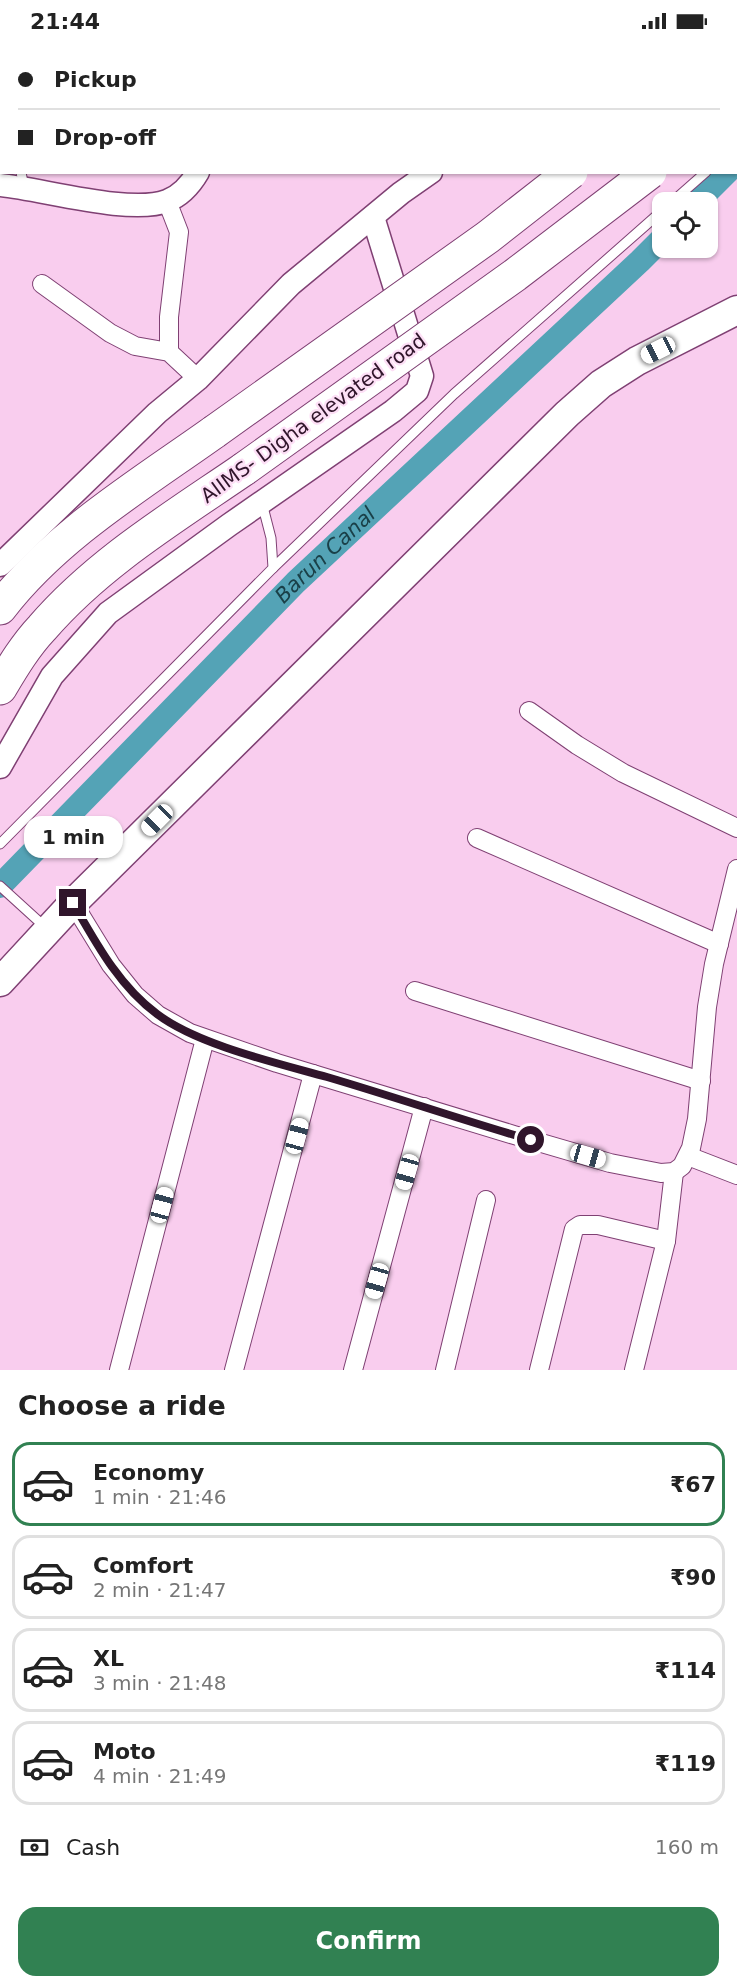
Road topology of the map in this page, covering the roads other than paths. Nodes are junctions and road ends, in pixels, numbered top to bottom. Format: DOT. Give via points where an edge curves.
graph roads {
  1 [pos="196,174"];
  2 [pos="429,174"];
  3 [pos="568,174"];
  4 [pos="647,174"];
  5 [pos="704,174"];
  6 [pos="23,180"];
  7 [pos="0,184"];
  8 [pos="683,192"];
  9 [pos="167,201"];
  10 [pos="373,217"];
  11 [pos="652,220"];
  12 [pos="42,284"];
  13 [pos="737,310"];
  14 [pos="169,352"];
  15 [pos="198,379"];
  16 [pos="262,502"];
  17 [pos="0,565"];
  18 [pos="273,568"];
  19 [pos="0,608"];
  20 [pos="0,688"];
  21 [pos="529,711"];
  22 [pos="0,766"];
  23 [pos="737,828"];
  24 [pos="477,838"];
  25 [pos="0,844"];
  26 [pos="737,869"];
  27 [pos="0,886"];
  28 [pos="73,903"];
  29 [pos="48,930"];
  30 [pos="719,944"];
  31 [pos="0,982"];
  32 [pos="416,991"];
  33 [pos="205,1039"];
  34 [pos="313,1074"];
  35 [pos="701,1081"];
  36 [pos="424,1107"];
  37 [pos="688,1156"];
  38 [pos="674,1172"];
  39 [pos="737,1175"];
  40 [pos="486,1200"];
  41 [pos="666,1242"];
  42 [pos="118,1370"];
  43 [pos="234,1370"];
  44 [pos="352,1370"];
  45 [pos="445,1370"];
  46 [pos="539,1370"];
  47 [pos="634,1370"];
  1 -- 9 [label="street" via="183,191"];
  2 -- 10 [label="street"];
  3 -- 19 [label="highway, bridge" via="488,237 80,529"];
  4 -- 20 [label="highway, AIIMS- Digha elevated road, bridge" via="515,275 104,568 41,629"];
  5 -- 8 [label="lane"];
  6 -- 7 [label="street"];
  6 -- 9 [label="street" via="120,204"];
  9 -- 14 [label="street" via="179,232"];
  10 -- 15 [label="street" via="291,284"];
  10 -- 16 [label="street" via="422,376 417,391"];
  11 -- 18 [label="lane" via="454,394"];
  12 -- 14 [label="street" via="110,333 135,346"];
  13 -- 28 [label="main road" via="637,361 567,414"];
  14 -- 15 [label="street"];
  15 -- 17 [label="street" via="157,413"];
  16 -- 18 [label="lane" via="271,537"];
  16 -- 22 [label="street" via="108,613 52,676"];
  18 -- 25 [label="lane"];
  21 -- 23 [label="street" via="623,773"];
  24 -- 30 [label="street"];
  26 -- 30 [label="street"];
  27 -- 29 [label="lane"];
  28 -- 29 [label="main road"];
  28 -- 33 [label="street" via="111,965 135,995 158,1015"];
  29 -- 31 [label="main road"];
  30 -- 35 [label="street" via="707,1007"];
  32 -- 35 [label="street"];
  33 -- 34 [label="street"];
  33 -- 42 [label="street"];
  34 -- 36 [label="street"];
  34 -- 43 [label="street"];
  35 -- 37 [label="street"];
  36 -- 38 [label="street" via="610,1163"];
  36 -- 44 [label="street"];
  37 -- 38 [label="street"];
  37 -- 39 [label="street"];
  38 -- 41 [label="street"];
  40 -- 45 [label="street"];
  41 -- 46 [label="street" via="598,1225 574,1229"];
  41 -- 47 [label="street"];
}
